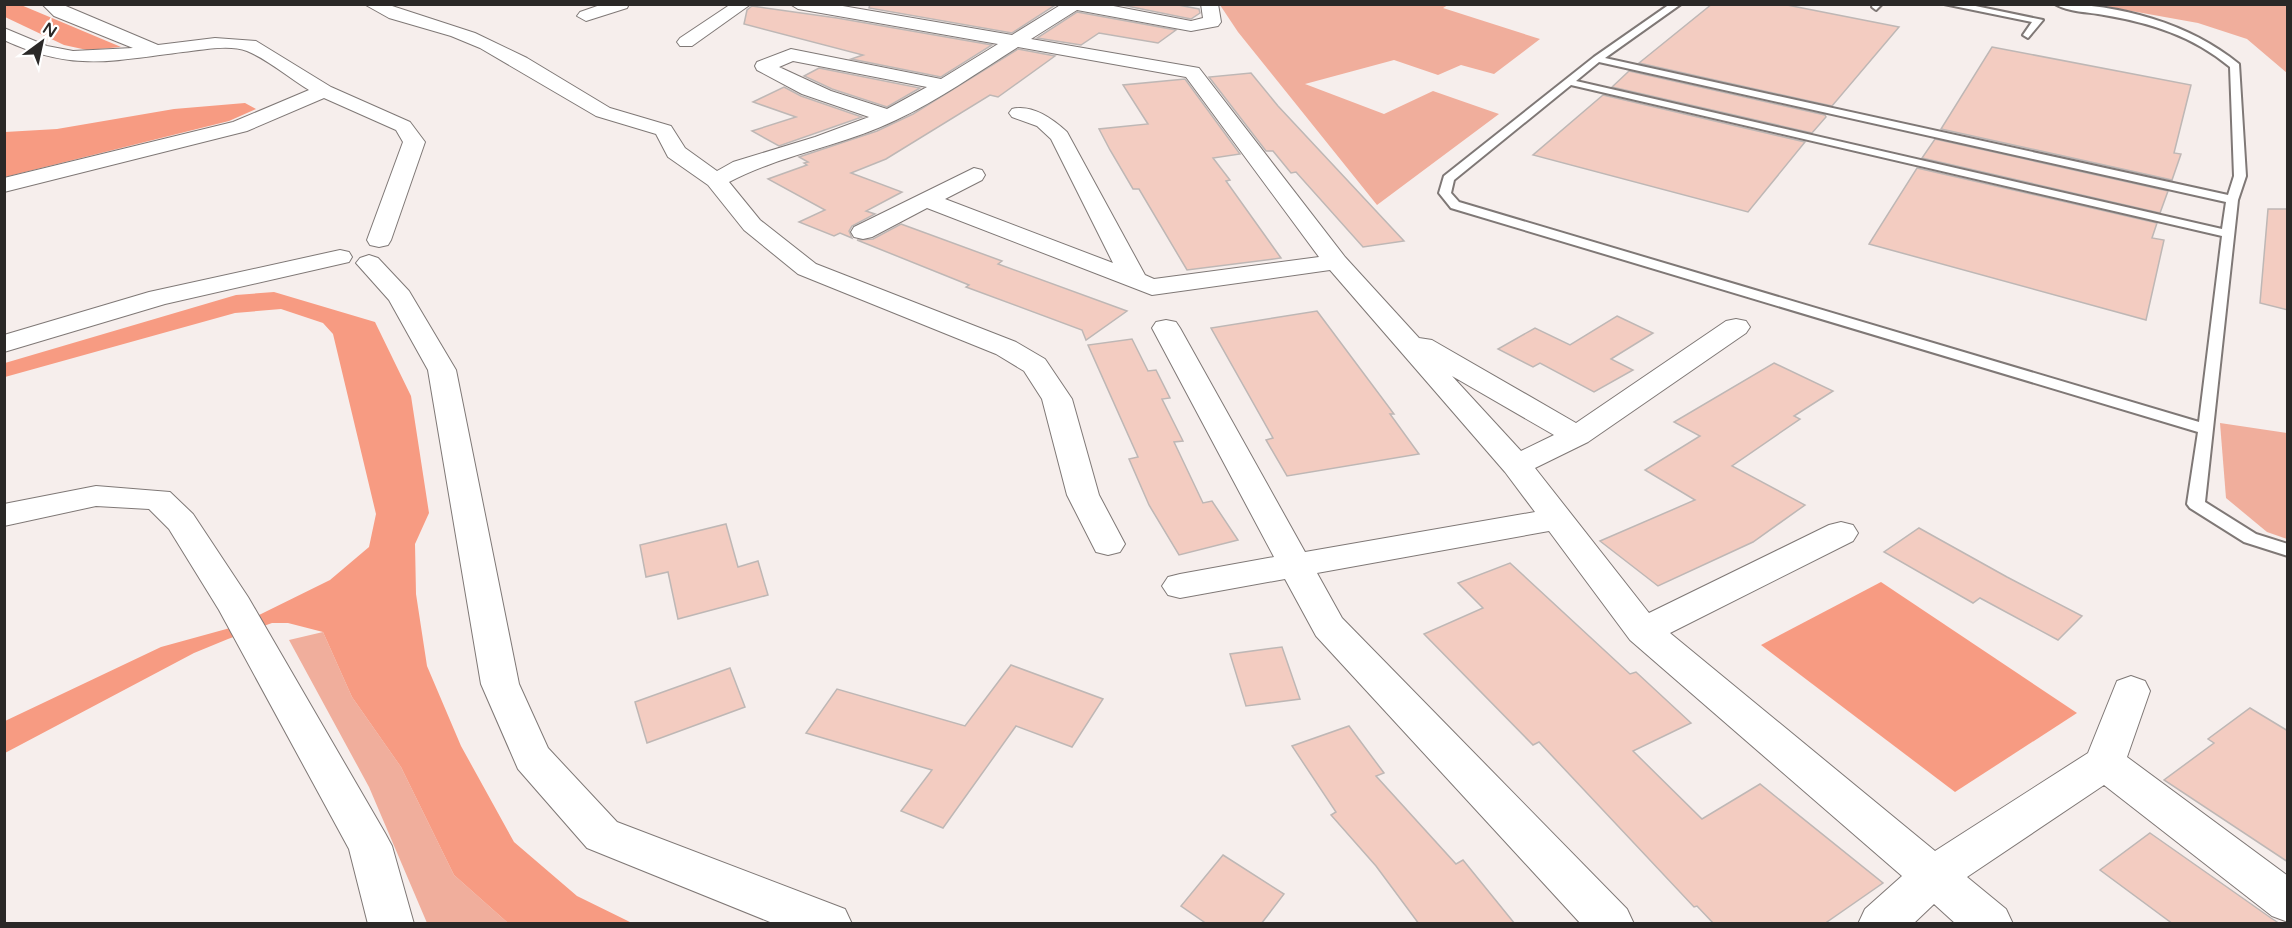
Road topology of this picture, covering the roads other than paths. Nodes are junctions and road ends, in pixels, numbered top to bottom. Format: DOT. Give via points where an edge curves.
graph roads {
  1 [pos="50,4"];
  2 [pos="372,4"];
  3 [pos="621,4"];
  4 [pos="743,4"];
  5 [pos="798,4"];
  6 [pos="1209,4"];
  7 [pos="1677,4"];
  8 [pos="1948,4"];
  9 [pos="2059,4"];
  10 [pos="1073,5"];
  11 [pos="1962,6"];
  12 [pos="586,16"];
  13 [pos="4,33"];
  14 [pos="2028,35"];
  15 [pos="1013,41"];
  16 [pos="686,42"];
  17 [pos="157,51"];
  18 [pos="1597,59"];
  19 [pos="1569,82"];
  20 [pos="944,85"];
  21 [pos="324,91"];
  22 [pos="1019,113"];
  23 [pos="889,116"];
  24 [pos="974,175"];
  25 [pos="716,180"];
  26 [pos="4,185"];
  27 [pos="927,200"];
  28 [pos="2232,200"];
  29 [pos="863,232"];
  30 [pos="2229,234"];
  31 [pos="363,253"];
  32 [pos="1336,262"];
  33 [pos="1135,281"];
  34 [pos="1736,327"];
  35 [pos="1166,328"];
  36 [pos="1399,333"];
  37 [pos="4,344"];
  38 [pos="2206,429"];
  39 [pos="1577,436"];
  40 [pos="1516,465"];
  41 [pos="4,515"];
  42 [pos="1556,519"];
  43 [pos="1841,533"];
  44 [pos="1108,544"];
  45 [pos="2288,550"];
  46 [pos="1293,564"];
  47 [pos="1180,586"];
  48 [pos="1643,631"];
  49 [pos="2131,691"];
  50 [pos="2105,763"];
  51 [pos="1934,875"];
  52 [pos="2288,902"];
  53 [pos="392,924"];
  54 [pos="830,924"];
  55 [pos="1611,924"];
  56 [pos="1881,924"];
  57 [pos="1990,924"];
  1 -- 17 [label="street" via="60,12"];
  2 -- 25 [label="street" via="471,38 603,112 664,130 676,152"];
  3 -- 12 [label="street"];
  4 -- 16 [label="street"];
  5 -- 15 [label="street"];
  6 -- 10 [label="street" via="1212,22 1191,26"];
  7 -- 18 [label="lane"];
  8 -- 11 [label="lane"];
  9 -- 28 [label="lane" via="2123,16 2189,36 2218,50 2235,66 2240,176"];
  10 -- 15 [label="street"];
  11 -- 14 [label="lane" via="2038,21"];
  13 -- 17 [label="street" via="48,52 73,57"];
  15 -- 20 [label="street"];
  15 -- 32 [label="street" via="1192,72"];
  17 -- 21 [label="street" via="215,43 250,45"];
  18 -- 19 [label="lane"];
  18 -- 28 [label="lane"];
  19 -- 30 [label="lane"];
  19 -- 38 [label="lane" via="1448,179 1445,194 1455,205"];
  20 -- 23 [label="street"];
  20 -- 23 [label="street" via="791,55 764,66 793,84"];
  21 -- 26 [label="street" via="240,127"];
  21 -- 31 [label="street" via="403,126 414,142"];
  22 -- 33 [label="street" via="1044,122 1060,136"];
  23 -- 25 [label="street" via="823,142 741,167"];
  24 -- 27 [label="street"];
  25 -- 44 [label="street" via="752,225 807,269 1006,348 1035,365 1057,399 1083,495"];
  27 -- 29 [label="street"];
  27 -- 33 [label="street"];
  28 -- 30 [label="lane"];
  30 -- 38 [label="lane"];
  31 -- 37 [label="street" via="158,298"];
  31 -- 54 [label="street" via="400,297 442,370 500,684 532,759 602,835"];
  32 -- 33 [label="street" via="1152,287"];
  32 -- 36 [label="street"];
  34 -- 39 [label="street"];
  35 -- 46 [label="street"];
  36 -- 39 [label="street"];
  36 -- 40 [label="street"];
  38 -- 45 [label="lane" via="2196,504 2250,538"];
  39 -- 40 [label="street"];
  40 -- 42 [label="street"];
  41 -- 53 [label="street" via="96,496 158,499 181,522 259,647 370,846"];
  42 -- 46 [label="street"];
  42 -- 48 [label="street"];
  43 -- 48 [label="street"];
  46 -- 47 [label="street"];
  46 -- 55 [label="street" via="1329,627"];
  48 -- 51 [label="street"];
  49 -- 50 [label="street"];
  50 -- 51 [label="street"];
  50 -- 52 [label="street"];
  51 -- 56 [label="street"];
  51 -- 57 [label="street"];
}
